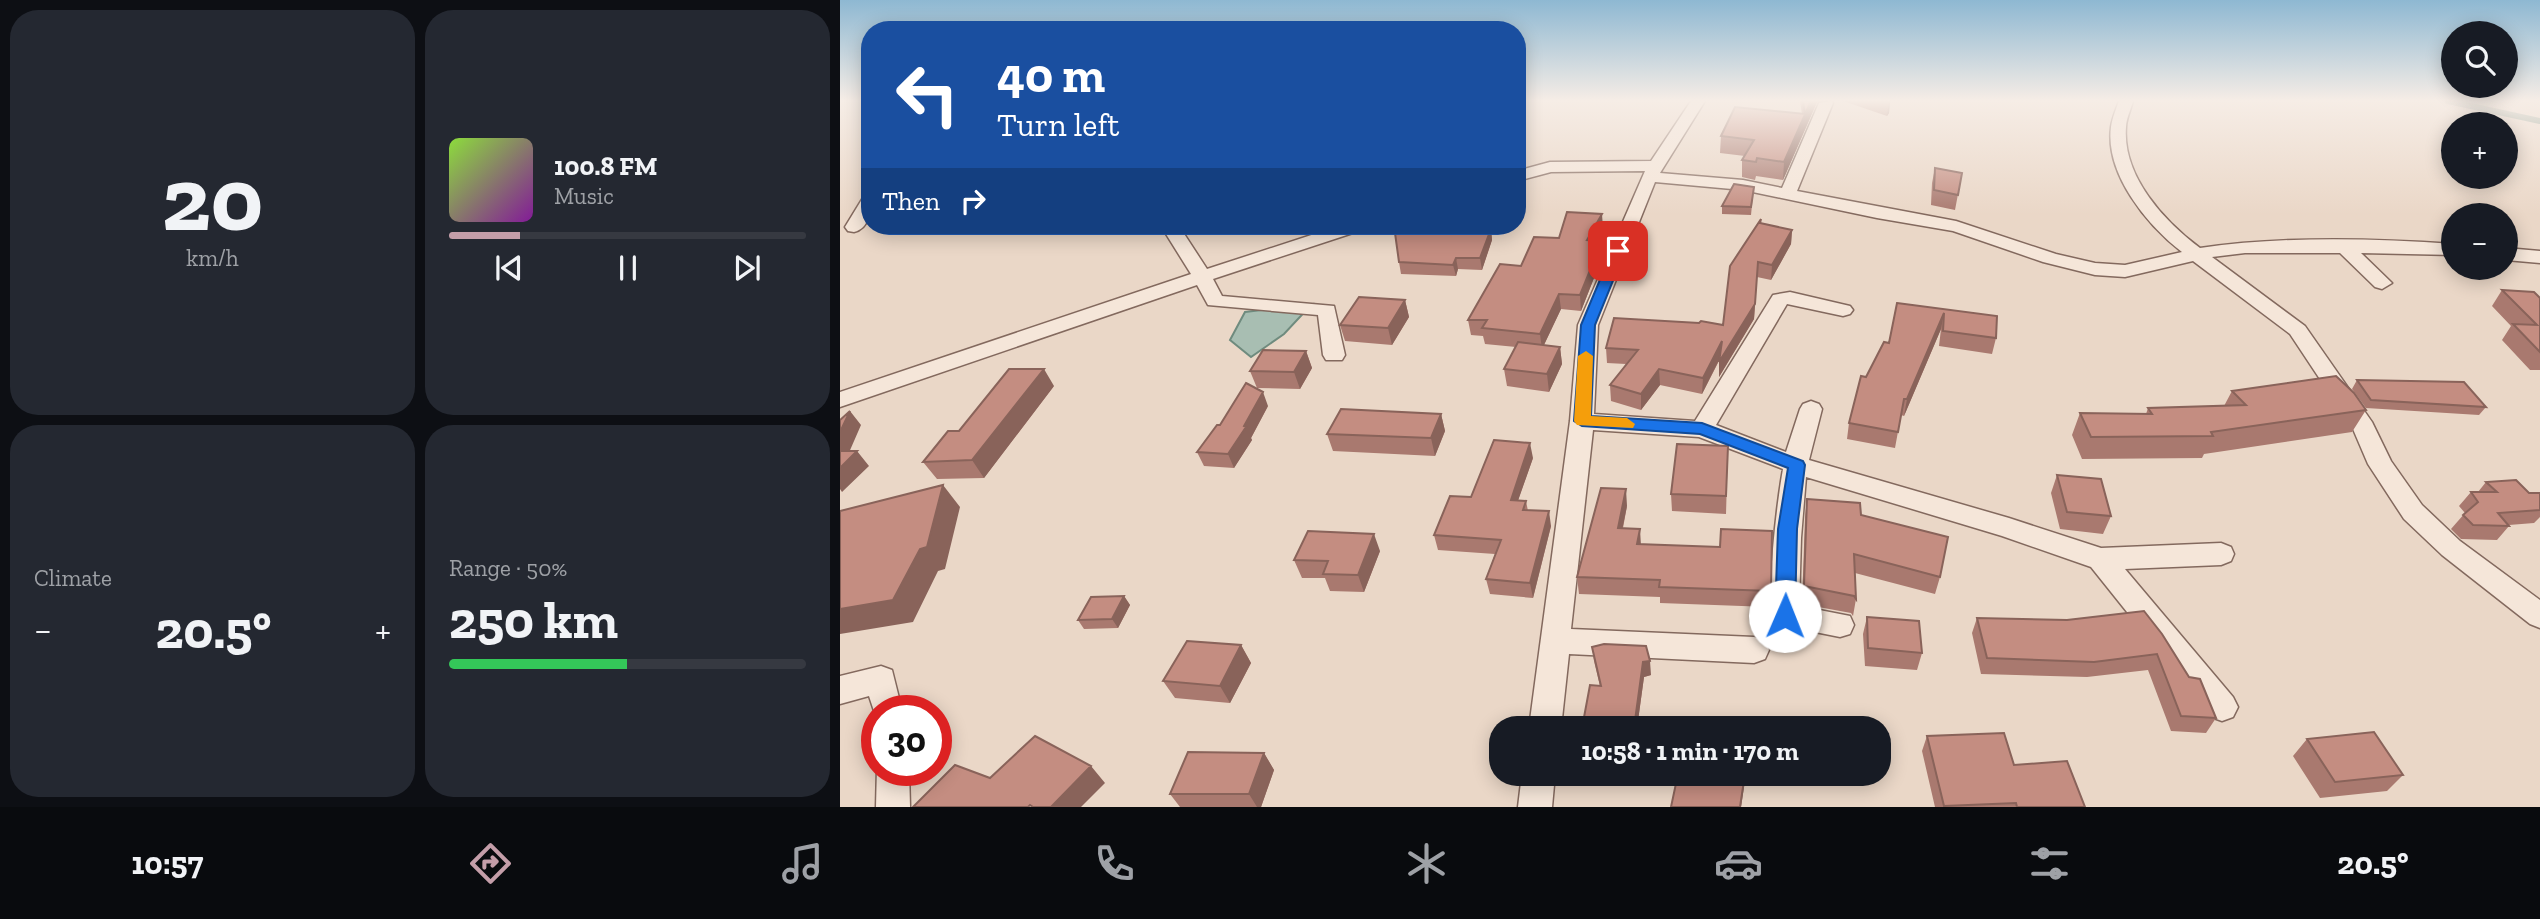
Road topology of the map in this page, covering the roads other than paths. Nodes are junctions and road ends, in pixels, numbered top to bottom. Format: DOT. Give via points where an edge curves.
graph roads {
  1 [pos="1673,139"];
  2 [pos="1811,139"];
  3 [pos="2118,139"];
  4 [pos="1652,171"];
  5 [pos="1526,174"];
  6 [pos="1788,193"];
  7 [pos="861,216"];
  8 [pos="854,228"];
  9 [pos="1175,235"];
  10 [pos="1329,235"];
  11 [pos="2346,248"];
  12 [pos="2441,249"];
  13 [pos="2197,254"];
  14 [pos="2518,255"];
  15 [pos="2540,257"];
  16 [pos="1204,276"];
  17 [pos="2382,283"];
  18 [pos="1843,310"];
  19 [pos="1334,355"];
  20 [pos="840,400"];
  21 [pos="1811,409"];
  22 [pos="1582,421"];
  23 [pos="1702,429"];
  24 [pos="1797,465"];
  25 [pos="2221,554"];
  26 [pos="2101,559"];
  27 [pos="2540,616"];
  28 [pos="1840,625"];
  29 [pos="1556,641"];
  30 [pos="1754,650"];
  31 [pos="840,690"];
  32 [pos="884,695"];
  33 [pos="2222,707"];
  34 [pos="1547,716"];
  35 [pos="892,786"];
  36 [pos="1538,786"];
  37 [pos="892,807"];
  38 [pos="1535,807"];
  1 -- 4 [label="street"];
  2 -- 6 [label="street"];
  3 -- 13 [label="street" via="2119,153 2144,206 2168,233"];
  4 -- 5 [label="street" via="1550,167"];
  4 -- 6 [label="street"];
  4 -- 22 [label="street" via="1588,325"];
  6 -- 13 [label="street" via="1956,226 2095,269 2125,271"];
  7 -- 8 [label="street"];
  9 -- 16 [label="street"];
  10 -- 16 [label="street"];
  11 -- 12 [label="street"];
  11 -- 13 [label="street" via="2245,247"];
  11 -- 17 [label="street"];
  13 -- 27 [label="street" via="2298,330 2413,512 2451,548"];
  14 -- 15 [label="street"];
  16 -- 19 [label="street" via="1215,301 1328,310"];
  16 -- 20 [label="street"];
  18 -- 23 [label="street" via="1780,299"];
  21 -- 24 [label="street"];
  22 -- 23 [label="street"];
  22 -- 29 [label="street"];
  23 -- 24 [label="street"];
  24 -- 26 [label="street"];
  24 -- 28 [label="street" via="1788,529 1785,616"];
  25 -- 26 [label="street"];
  26 -- 33 [label="street"];
  29 -- 30 [label="street"];
  29 -- 34 [label="street"];
  31 -- 32 [label="street" via="881,679"];
  35 -- 37 [label="street"];
  36 -- 38 [label="street"];
}
